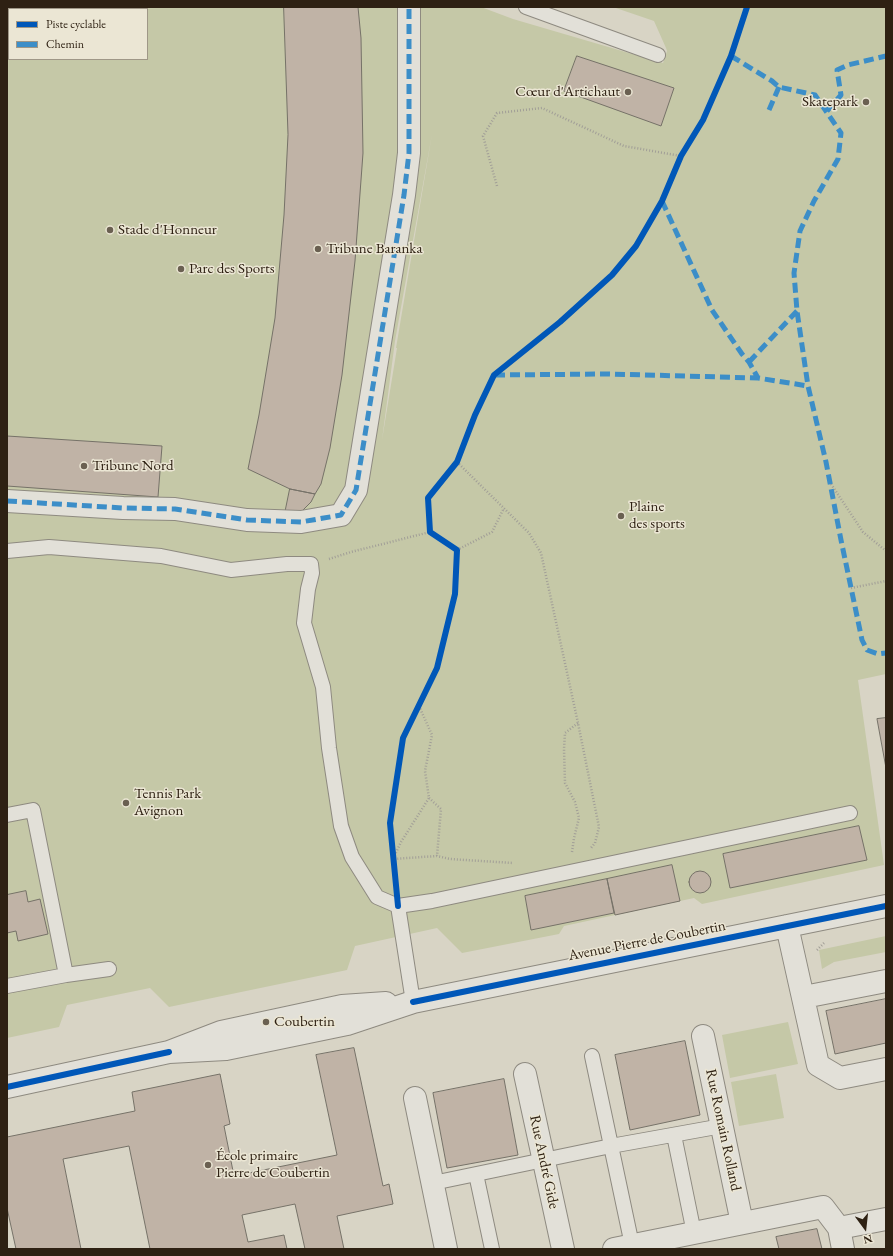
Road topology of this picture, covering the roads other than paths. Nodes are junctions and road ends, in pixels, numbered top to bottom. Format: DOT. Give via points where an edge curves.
graph roads {
  1 [pos="410,7"];
  2 [pos="526,7"];
  3 [pos="658,55"];
  4 [pos="7,501"];
  5 [pos="7,551"];
  6 [pos="850,813"];
  7 [pos="7,815"];
  8 [pos="398,906"];
  9 [pos="886,906"];
  10 [pos="786,926"];
  11 [pos="108,969"];
  12 [pos="66,975"];
  13 [pos="886,981"];
  14 [pos="7,986"];
  15 [pos="804,997"];
  16 [pos="413,1002"];
  17 [pos="704,1036"];
  18 [pos="592,1056"];
  19 [pos="886,1069"];
  20 [pos="525,1074"];
  21 [pos="7,1087"];
  22 [pos="415,1098"];
  23 [pos="722,1126"];
  24 [pos="674,1135"];
  25 [pos="611,1146"];
  26 [pos="544,1160"];
  27 [pos="476,1174"];
  28 [pos="433,1183"];
  29 [pos="886,1218"];
  30 [pos="742,1224"];
  31 [pos="838,1228"];
  32 [pos="694,1233"];
  33 [pos="623,1247"];
  34 [pos="446,1249"];
  35 [pos="492,1249"];
  36 [pos="563,1249"];
  37 [pos="843,1249"];
  1 -- 4 [label="street" via="409,153 404,195 356,490 341,515 302,522 247,520 175,509"];
  2 -- 3 [label="lane"];
  5 -- 8 [label="lane" via="49,547 161,556 231,570 311,564 312,573 304,623 323,687 341,826 352,857 377,897"];
  6 -- 8 [label="lane" via="439,900"];
  7 -- 12 [label="lane" via="33,810"];
  8 -- 16 [label="lane"];
  9 -- 10 [label="street, Avenue Pierre de Coubertin"];
  10 -- 15 [label="street"];
  10 -- 16 [label="street, Avenue Pierre de Coubertin"];
  11 -- 12 [label="lane"];
  12 -- 14 [label="lane"];
  13 -- 15 [label="street"];
  15 -- 19 [label="street" via="818,1065 840,1078"];
  16 -- 21 [label="street, Avenue Pierre de Coubertin" via="342,1006 221,1032 169,1052"];
  17 -- 23 [label="street, Rue Romain Rolland"];
  18 -- 25 [label="lane"];
  20 -- 26 [label="street, Rue André Gide"];
  22 -- 28 [label="street"];
  23 -- 24 [label="lane"];
  23 -- 30 [label="street, Rue Romain Rolland"];
  24 -- 25 [label="lane"];
  24 -- 32 [label="lane"];
  25 -- 26 [label="lane"];
  25 -- 33 [label="lane"];
  26 -- 27 [label="lane"];
  26 -- 36 [label="street, Rue André Gide"];
  27 -- 28 [label="lane"];
  27 -- 35 [label="lane"];
  28 -- 34 [label="street"];
  29 -- 31 [label="street"];
  30 -- 31 [label="street" via="823,1207"];
  30 -- 32 [label="street"];
  31 -- 37 [label="street"];
  32 -- 33 [label="street"];
}
